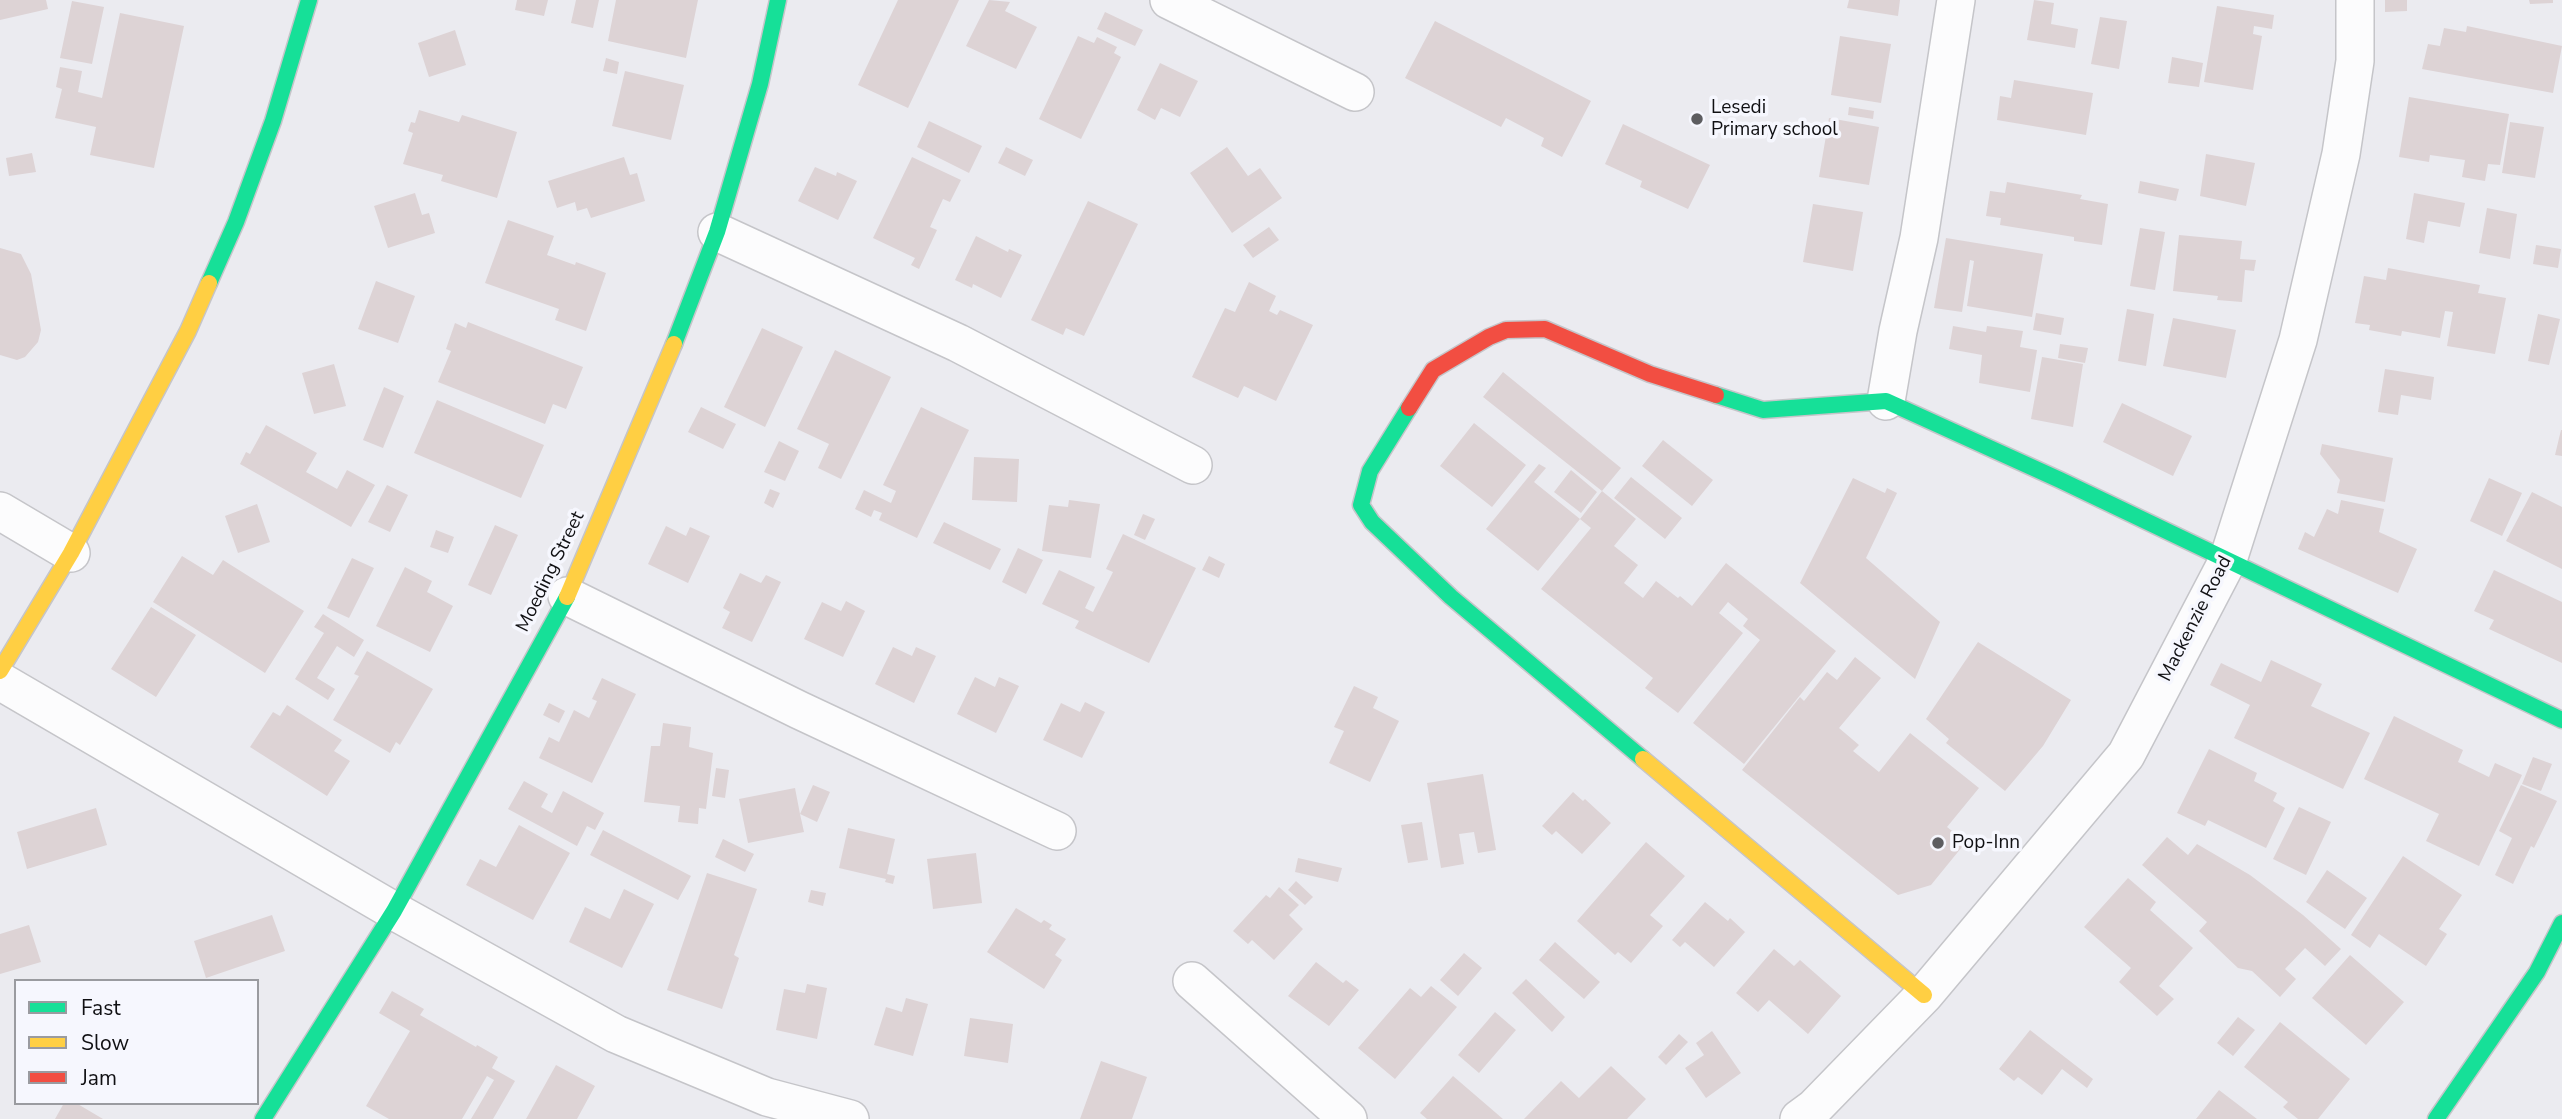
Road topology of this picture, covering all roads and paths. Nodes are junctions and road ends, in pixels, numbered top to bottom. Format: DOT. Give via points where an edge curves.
graph roads {
  1 [pos="309,0"];
  2 [pos="778,0"];
  3 [pos="1169,0"];
  4 [pos="1956,0"];
  5 [pos="2355,0"];
  6 [pos="1355,92"];
  7 [pos="717,232"];
  8 [pos="1886,401"];
  9 [pos="1193,464"];
  10 [pos="0,511"];
  11 [pos="71,553"];
  12 [pos="2228,560"];
  13 [pos="567,596"];
  14 [pos="0,671"];
  15 [pos="0,681"];
  16 [pos="2562,720"];
  17 [pos="1057,831"];
  18 [pos="394,911"];
  19 [pos="2562,923"];
  20 [pos="1192,981"];
  21 [pos="1924,995"];
  22 [pos="263,1119"];
  23 [pos="850,1119"];
  24 [pos="1348,1119"];
  25 [pos="1799,1119"];
  26 [pos="2436,1119"];
  1 -- 11 [label="street" via="236,222 188,331"];
  2 -- 7 [label="street, Moeding Street" via="760,84"];
  3 -- 6 [label="street"];
  4 -- 8 [label="street" via="1919,239"];
  5 -- 12 [label="street, Mackenzie Road" via="2355,61 2341,154 2298,340"];
  7 -- 9 [label="street" via="958,343"];
  7 -- 13 [label="street, Moeding Street"];
  8 -- 12 [label="street"];
  8 -- 21 [label="street" via="1763,410 1650,374 1545,328 1506,330 1433,370 1370,471 1361,505 1372,522 1451,597"];
  10 -- 11 [label="street"];
  11 -- 14 [label="street"];
  12 -- 16 [label="street"];
  12 -- 21 [label="street, Mackenzie Road" via="2126,755"];
  13 -- 17 [label="street"];
  13 -- 18 [label="street, Moeding Street"];
  15 -- 18 [label="street"];
  18 -- 22 [label="street, Moeding Street"];
  18 -- 23 [label="street" via="616,1034 767,1097"];
  19 -- 26 [label="street" via="2537,972"];
  20 -- 24 [label="street"];
  21 -- 25 [label="street, Mackenzie Road"];
}
